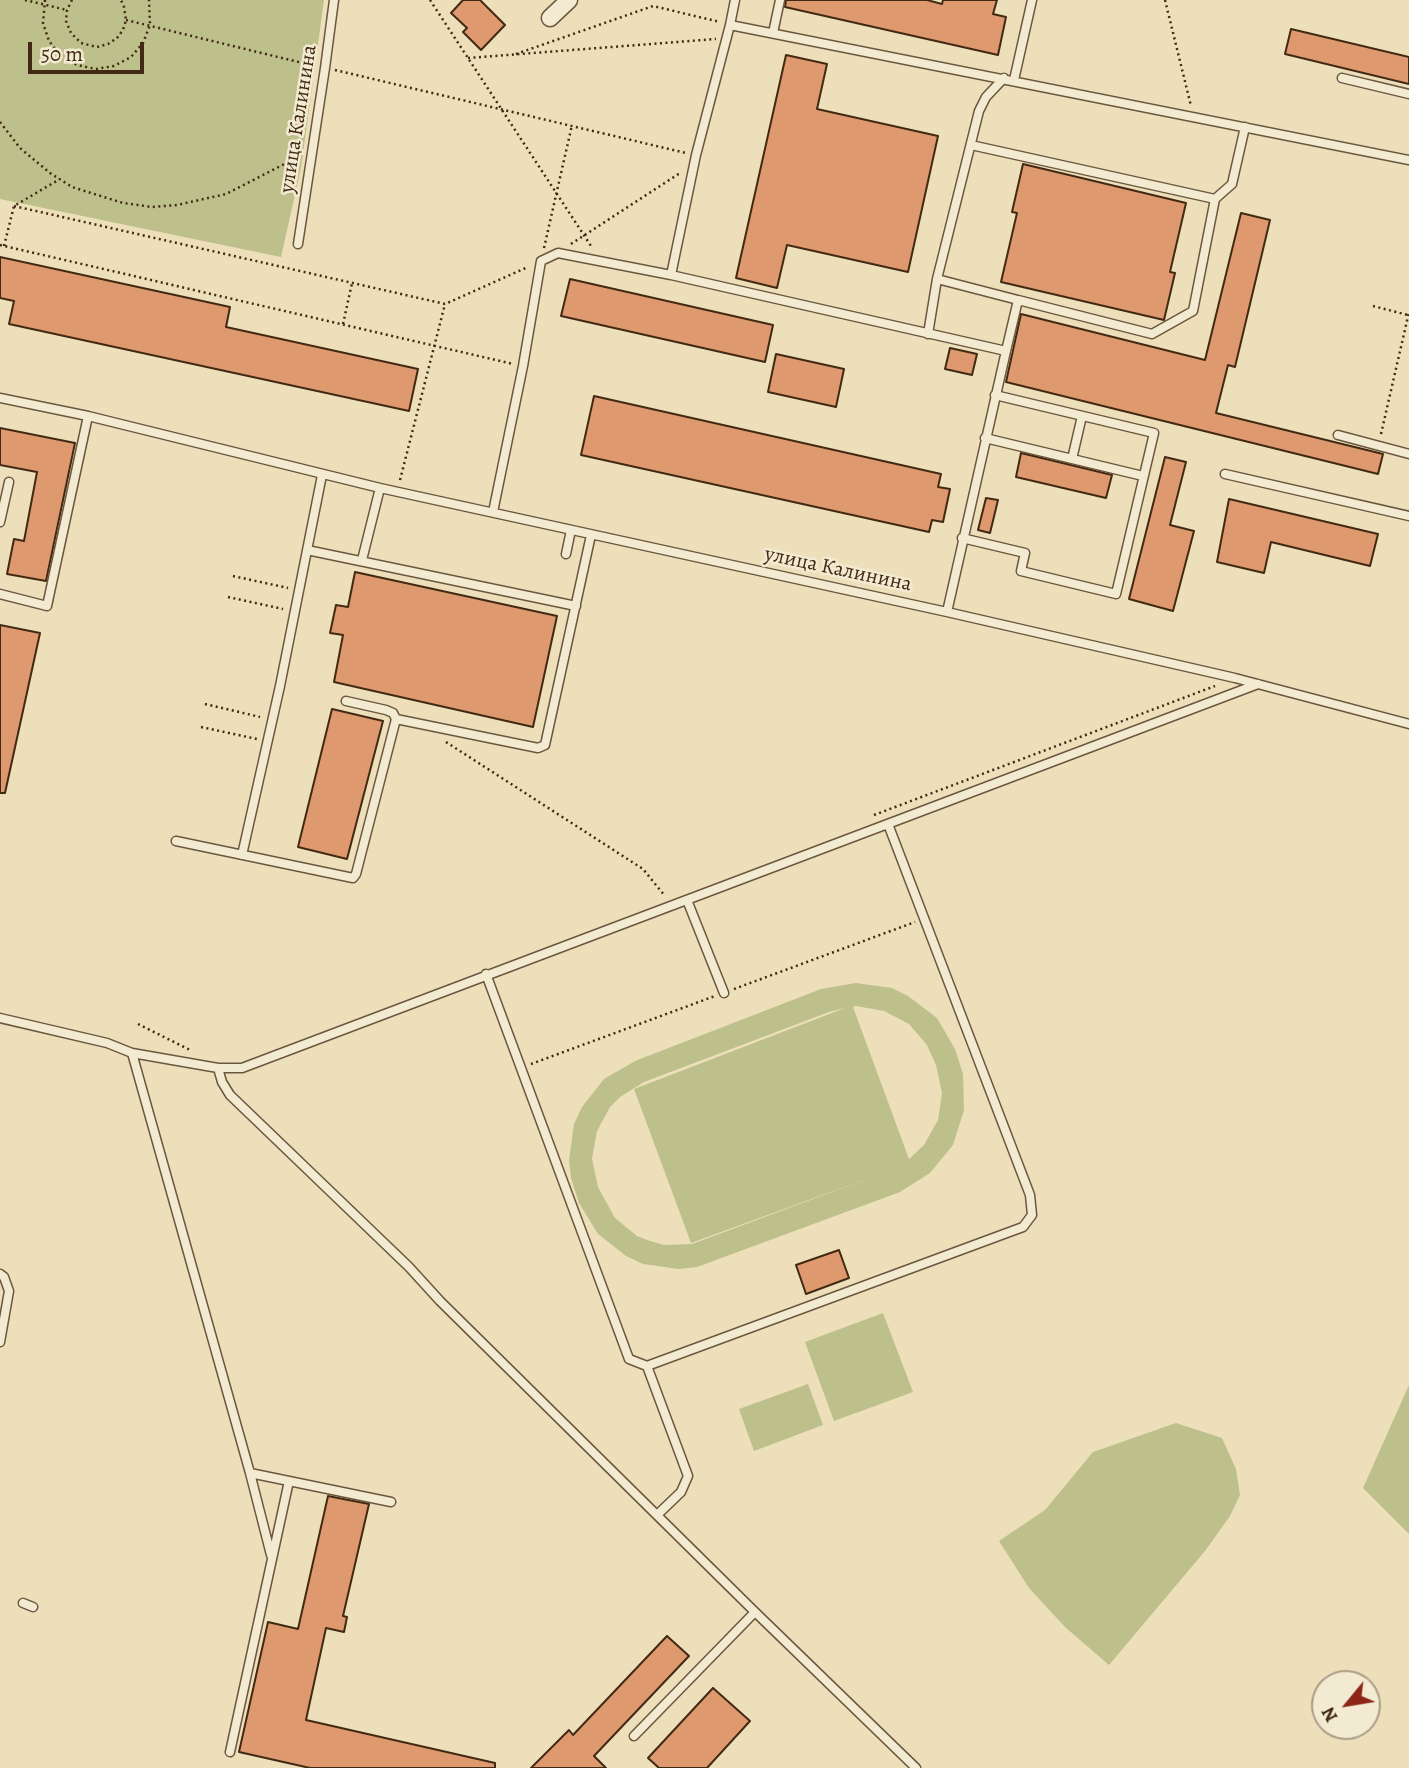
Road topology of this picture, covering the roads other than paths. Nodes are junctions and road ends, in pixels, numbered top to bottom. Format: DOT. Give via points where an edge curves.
graph roads {
  1 [pos="334,0"];
  2 [pos="569,0"];
  3 [pos="735,0"];
  4 [pos="780,0"];
  5 [pos="1032,0"];
  6 [pos="550,18"];
  7 [pos="730,25"];
  8 [pos="773,33"];
  9 [pos="1004,78"];
  10 [pos="1342,78"];
  11 [pos="1014,80"];
  12 [pos="1409,94"];
  13 [pos="1245,127"];
  14 [pos="971,145"];
  15 [pos="1409,160"];
  16 [pos="1216,199"];
  17 [pos="298,244"];
  18 [pos="671,275"];
  19 [pos="937,279"];
  20 [pos="1018,300"];
  21 [pos="928,334"];
  22 [pos="1006,351"];
  23 [pos="995,395"];
  24 [pos="0,398"];
  25 [pos="88,416"];
  26 [pos="1082,416"];
  27 [pos="1338,435"];
  28 [pos="985,439"];
  29 [pos="1409,454"];
  30 [pos="1072,459"];
  31 [pos="1226,474"];
  32 [pos="321,475"];
  33 [pos="1143,476"];
  34 [pos="9,482"];
  35 [pos="380,488"];
  36 [pos="493,512"];
  37 [pos="1409,516"];
  38 [pos="0,522"];
  39 [pos="571,530"];
  40 [pos="591,535"];
  41 [pos="962,538"];
  42 [pos="307,550"];
  43 [pos="566,554"];
  44 [pos="362,560"];
  45 [pos="0,594"];
  46 [pos="576,606"];
  47 [pos="947,612"];
  48 [pos="1258,684"];
  49 [pos="346,701"];
  50 [pos="396,719"];
  51 [pos="1409,724"];
  52 [pos="888,824"];
  53 [pos="176,841"];
  54 [pos="242,855"];
  55 [pos="687,900"];
  56 [pos="486,974"];
  57 [pos="724,993"];
  58 [pos="0,1018"];
  59 [pos="132,1053"];
  60 [pos="218,1068"];
  61 [pos="0,1274"];
  62 [pos="0,1342"];
  63 [pos="647,1366"];
  64 [pos="250,1473"];
  65 [pos="289,1481"];
  66 [pos="391,1502"];
  67 [pos="657,1515"];
  68 [pos="272,1559"];
  69 [pos="23,1603"];
  70 [pos="33,1608"];
  71 [pos="755,1612"];
  72 [pos="635,1736"];
  73 [pos="230,1752"];
  74 [pos="916,1768"];
  1 -- 17 [label="lane, улица Калинина"];
  2 -- 6 [label="street"];
  3 -- 7 [label="lane"];
  4 -- 8 [label="lane"];
  5 -- 11 [label="lane"];
  7 -- 8 [label="lane"];
  7 -- 18 [label="lane"];
  8 -- 9 [label="lane"];
  9 -- 11 [label="lane"];
  9 -- 14 [label="lane" via="979,111"];
  10 -- 12 [label="lane"];
  11 -- 13 [label="lane"];
  13 -- 15 [label="lane"];
  13 -- 16 [label="lane" via="1232,184"];
  14 -- 16 [label="lane"];
  14 -- 19 [label="lane"];
  16 -- 20 [label="lane" via="1193,312 1152,334"];
  18 -- 21 [label="lane"];
  18 -- 36 [label="lane" via="558,253 541,261"];
  19 -- 20 [label="lane"];
  19 -- 21 [label="lane"];
  20 -- 22 [label="lane"];
  21 -- 22 [label="lane"];
  22 -- 23 [label="lane"];
  23 -- 26 [label="lane"];
  23 -- 28 [label="lane"];
  24 -- 25 [label="lane, улица Калинина"];
  25 -- 32 [label="lane, улица Калинина"];
  25 -- 45 [label="lane" via="47,606"];
  26 -- 30 [label="lane"];
  26 -- 33 [label="lane" via="1154,433"];
  27 -- 29 [label="lane"];
  28 -- 30 [label="lane"];
  28 -- 41 [label="lane"];
  30 -- 33 [label="lane"];
  31 -- 37 [label="lane"];
  32 -- 35 [label="lane, улица Калинина"];
  32 -- 42 [label="lane"];
  33 -- 41 [label="lane" via="1116,594 1021,571 1025,553"];
  34 -- 38 [label="lane"];
  35 -- 36 [label="lane, улица Калинина"];
  35 -- 44 [label="lane"];
  36 -- 39 [label="lane, улица Калинина"];
  39 -- 40 [label="lane, улица Калинина"];
  39 -- 43 [label="lane"];
  40 -- 46 [label="lane"];
  40 -- 47 [label="lane, улица Калинина"];
  41 -- 47 [label="lane"];
  42 -- 44 [label="lane"];
  42 -- 54 [label="lane"];
  44 -- 46 [label="lane"];
  46 -- 50 [label="lane" via="542,747"];
  47 -- 48 [label="lane, улица Калинина"];
  48 -- 51 [label="lane, улица Калинина"];
  48 -- 52 [label="lane"];
  49 -- 50 [label="lane" via="386,710"];
  50 -- 54 [label="lane" via="353,878"];
  52 -- 55 [label="lane"];
  52 -- 63 [label="lane" via="1030,1195 1032,1214 1023,1227"];
  53 -- 54 [label="lane"];
  55 -- 56 [label="lane"];
  55 -- 57 [label="lane"];
  56 -- 60 [label="lane" via="242,1068"];
  56 -- 63 [label="lane" via="629,1359"];
  58 -- 59 [label="lane"];
  59 -- 60 [label="lane"];
  59 -- 64 [label="lane"];
  60 -- 67 [label="lane" via="230,1095"];
  61 -- 62 [label="lane" via="9,1292"];
  63 -- 67 [label="lane" via="688,1476 681,1492"];
  64 -- 65 [label="lane"];
  64 -- 68 [label="lane"];
  65 -- 66 [label="lane"];
  65 -- 68 [label="lane"];
  67 -- 71 [label="lane"];
  68 -- 73 [label="lane"];
  69 -- 70 [label="lane"];
  71 -- 72 [label="lane"];
  71 -- 74 [label="lane"];
}
